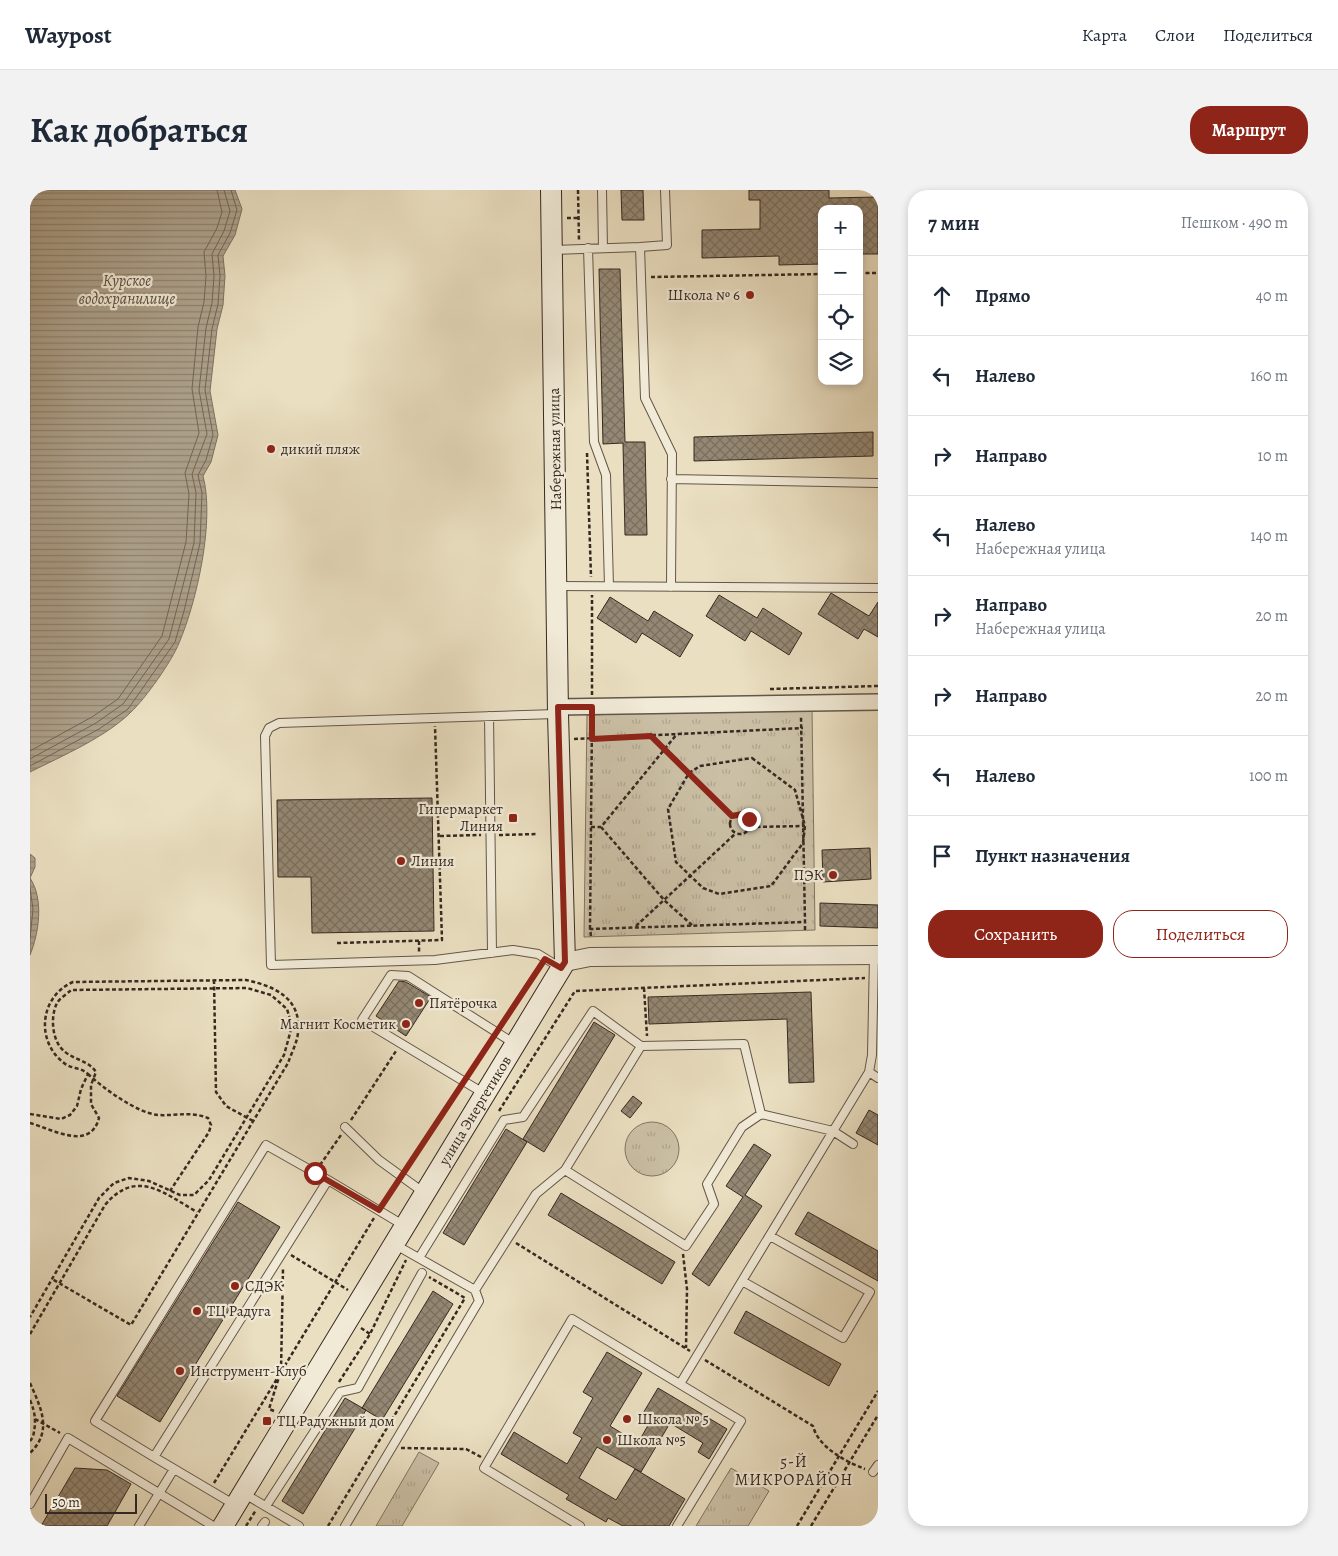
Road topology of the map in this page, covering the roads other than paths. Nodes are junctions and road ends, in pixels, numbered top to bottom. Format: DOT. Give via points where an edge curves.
graph roads {
  1 [pos="551,190"];
  2 [pos="602,190"];
  3 [pos="665,190"];
  4 [pos="640,247"];
  5 [pos="588,248"];
  6 [pos="603,248"];
  7 [pos="552,250"];
  8 [pos="671,479"];
  9 [pos="878,484"];
  10 [pos="558,586"];
  11 [pos="609,586"];
  12 [pos="671,587"];
  13 [pos="878,588"];
  14 [pos="878,702"];
  15 [pos="558,711"];
  16 [pos="489,716"];
  17 [pos="492,953"];
  18 [pos="876,955"];
  19 [pos="557,963"];
  20 [pos="515,1044"];
  21 [pos="644,1046"];
  22 [pos="869,1072"];
  23 [pos="878,1078"];
  24 [pos="485,1094"];
  25 [pos="760,1114"];
  26 [pos="346,1127"];
  27 [pos="834,1131"];
  28 [pos="853,1144"];
  29 [pos="565,1170"];
  30 [pos="328,1180"];
  31 [pos="424,1194"];
  32 [pos="405,1226"];
  33 [pos="770,1236"];
  34 [pos="402,1248"];
  35 [pos="419,1258"];
  36 [pos="422,1273"];
  37 [pos="742,1281"];
  38 [pos="475,1290"];
  39 [pos="680,1384"];
  40 [pos="154,1457"];
  41 [pos="878,1465"];
  42 [pos="174,1469"];
  43 [pos="873,1472"];
  44 [pos="159,1493"];
  45 [pos="251,1502"];
  46 [pos="30,1504"];
  47 [pos="139,1526"];
  48 [pos="213,1526"];
  49 [pos="223,1526"];
  50 [pos="299,1526"];
  51 [pos="345,1526"];
  52 [pos="580,1526"];
  53 [pos="677,1526"];
  1 -- 7 [label="main road, Набережная улица"];
  2 -- 6 [label="lane"];
  3 -- 4 [label="lane" via="667,245"];
  4 -- 6 [label="lane"];
  4 -- 8 [label="lane" via="645,398 672,454"];
  5 -- 6 [label="lane"];
  5 -- 7 [label="lane"];
  5 -- 11 [label="lane" via="594,442 606,475"];
  7 -- 10 [label="main road, Набережная улица"];
  8 -- 9 [label="lane"];
  8 -- 12 [label="lane"];
  10 -- 11 [label="lane"];
  10 -- 15 [label="main road, Набережная улица"];
  11 -- 12 [label="lane"];
  12 -- 13 [label="lane"];
  14 -- 15 [label="street" via="592,707"];
  15 -- 16 [label="lane"];
  15 -- 19 [label="main road, Набережная улица"];
  16 -- 17 [label="lane"];
  16 -- 17 [label="lane" via="278,723 269,728 265,736 271,965 420,960"];
  17 -- 19 [label="lane" via="513,950 538,954"];
  18 -- 19 [label="street" via="590,957"];
  18 -- 22 [label="lane"];
  19 -- 20 [label="main road, улица Энергетиков"];
  20 -- 24 [label="main road, улица Энергетиков"];
  20 -- 24 [label="lane" via="408,976 391,975 362,1020"];
  21 -- 25 [label="lane" via="744,1044"];
  21 -- 29 [label="lane"];
  21 -- 35 [label="lane" via="593,1011 523,1117 504,1120"];
  22 -- 23 [label="lane"];
  22 -- 27 [label="lane"];
  24 -- 31 [label="main road, улица Энергетиков"];
  25 -- 27 [label="lane"];
  25 -- 29 [label="lane" via="742,1127 707,1184 714,1204 686,1246"];
  26 -- 31 [label="lane" via="378,1160"];
  27 -- 28 [label="lane"];
  27 -- 33 [label="lane"];
  29 -- 38 [label="lane" via="536,1194"];
  30 -- 32 [label="lane"];
  30 -- 40 [label="lane"];
  30 -- 40 [label="lane" via="266,1145 95,1421"];
  31 -- 32 [label="main road, улица Энергетиков"];
  32 -- 34 [label="main road, улица Энергетиков"];
  33 -- 37 [label="lane"];
  33 -- 37 [label="lane" via="870,1292 843,1338"];
  34 -- 35 [label="lane"];
  34 -- 45 [label="main road, улица Энергетиков"];
  35 -- 38 [label="lane"];
  36 -- 45 [label="lane" via="358,1388 340,1392"];
  37 -- 39 [label="lane"];
  38 -- 51 [label="lane" via="479,1301"];
  39 -- 52 [label="lane" via="572,1319 484,1468"];
  39 -- 53 [label="lane" via="741,1420"];
  40 -- 42 [label="lane"];
  41 -- 43 [label="lane"];
  42 -- 44 [label="lane"];
  42 -- 45 [label="lane" via="210,1489"];
  44 -- 46 [label="lane" via="68,1438"];
  44 -- 47 [label="lane"];
  44 -- 48 [label="lane"];
  45 -- 49 [label="main road, улица Энергетиков"];
  45 -- 50 [label="lane"];
}
